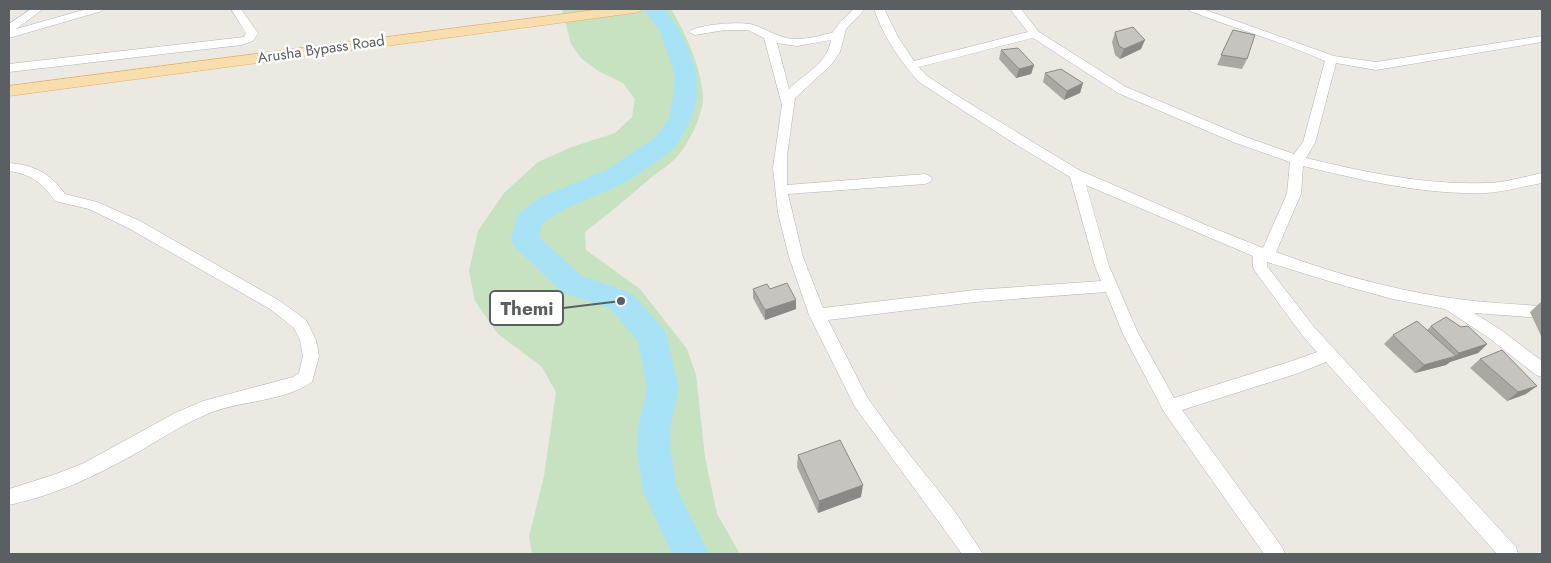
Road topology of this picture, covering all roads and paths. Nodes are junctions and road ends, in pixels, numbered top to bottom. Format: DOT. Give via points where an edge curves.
graph roads {
  1 [pos="38,9"];
  2 [pos="98,9"];
  3 [pos="236,9"];
  4 [pos="634,9"];
  5 [pos="860,9"];
  6 [pos="879,9"];
  7 [pos="1015,9"];
  8 [pos="1194,9"];
  9 [pos="9,29"];
  10 [pos="695,32"];
  11 [pos="1035,34"];
  12 [pos="9,35"];
  13 [pos="837,35"];
  14 [pos="769,36"];
  15 [pos="1542,39"];
  16 [pos="1331,60"];
  17 [pos="910,66"];
  18 [pos="9,68"];
  19 [pos="9,91"];
  20 [pos="788,106"];
  21 [pos="1296,160"];
  22 [pos="9,167"];
  23 [pos="1076,174"];
  24 [pos="1542,178"];
  25 [pos="925,179"];
  26 [pos="781,190"];
  27 [pos="1268,256"];
  28 [pos="1110,286"];
  29 [pos="1449,305"];
  30 [pos="1542,312"];
  31 [pos="817,315"];
  32 [pos="1328,354"];
  33 [pos="1536,359"];
  34 [pos="1542,370"];
  35 [pos="1170,407"];
  36 [pos="9,497"];
  37 [pos="973,554"];
  38 [pos="1275,554"];
  39 [pos="1509,554"];
  1 -- 9 [label="street"];
  2 -- 12 [label="street"];
  3 -- 18 [label="street" via="252,33 241,42"];
  4 -- 19 [label="main road, Arusha Bypass Road"];
  5 -- 13 [label="street" via="846,21"];
  6 -- 17 [label="street"];
  7 -- 11 [label="street"];
  8 -- 16 [label="street"];
  10 -- 14 [label="street" via="750,27"];
  11 -- 17 [label="street"];
  11 -- 21 [label="street" via="1122,90"];
  13 -- 14 [label="street" via="797,43"];
  13 -- 20 [label="street" via="837,47 831,58 794,90"];
  14 -- 20 [label="street"];
  15 -- 16 [label="street" via="1376,66"];
  16 -- 21 [label="street" via="1309,143"];
  17 -- 23 [label="street" via="923,79 966,107"];
  20 -- 26 [label="street" via="780,158"];
  21 -- 24 [label="street" via="1367,177 1428,185 1484,188"];
  21 -- 27 [label="street" via="1294,194"];
  22 -- 36 [label="street" via="34,171 50,182 60,198 92,205 135,225 275,304 300,324 311,356 306,377 296,384 206,407 101,464"];
  23 -- 27 [label="street"];
  23 -- 28 [label="street"];
  25 -- 26 [label="street"];
  26 -- 31 [label="street" via="797,260"];
  27 -- 29 [label="street" via="1368,287"];
  27 -- 32 [label="street" via="1260,258 1260,266"];
  28 -- 31 [label="street" via="975,296"];
  28 -- 35 [label="street" via="1131,334"];
  29 -- 30 [label="street"];
  29 -- 33 [label="street"];
  31 -- 37 [label="street" via="860,401"];
  32 -- 35 [label="street"];
  32 -- 39 [label="street"];
  33 -- 34 [label="street"];
  35 -- 38 [label="street"];
}
